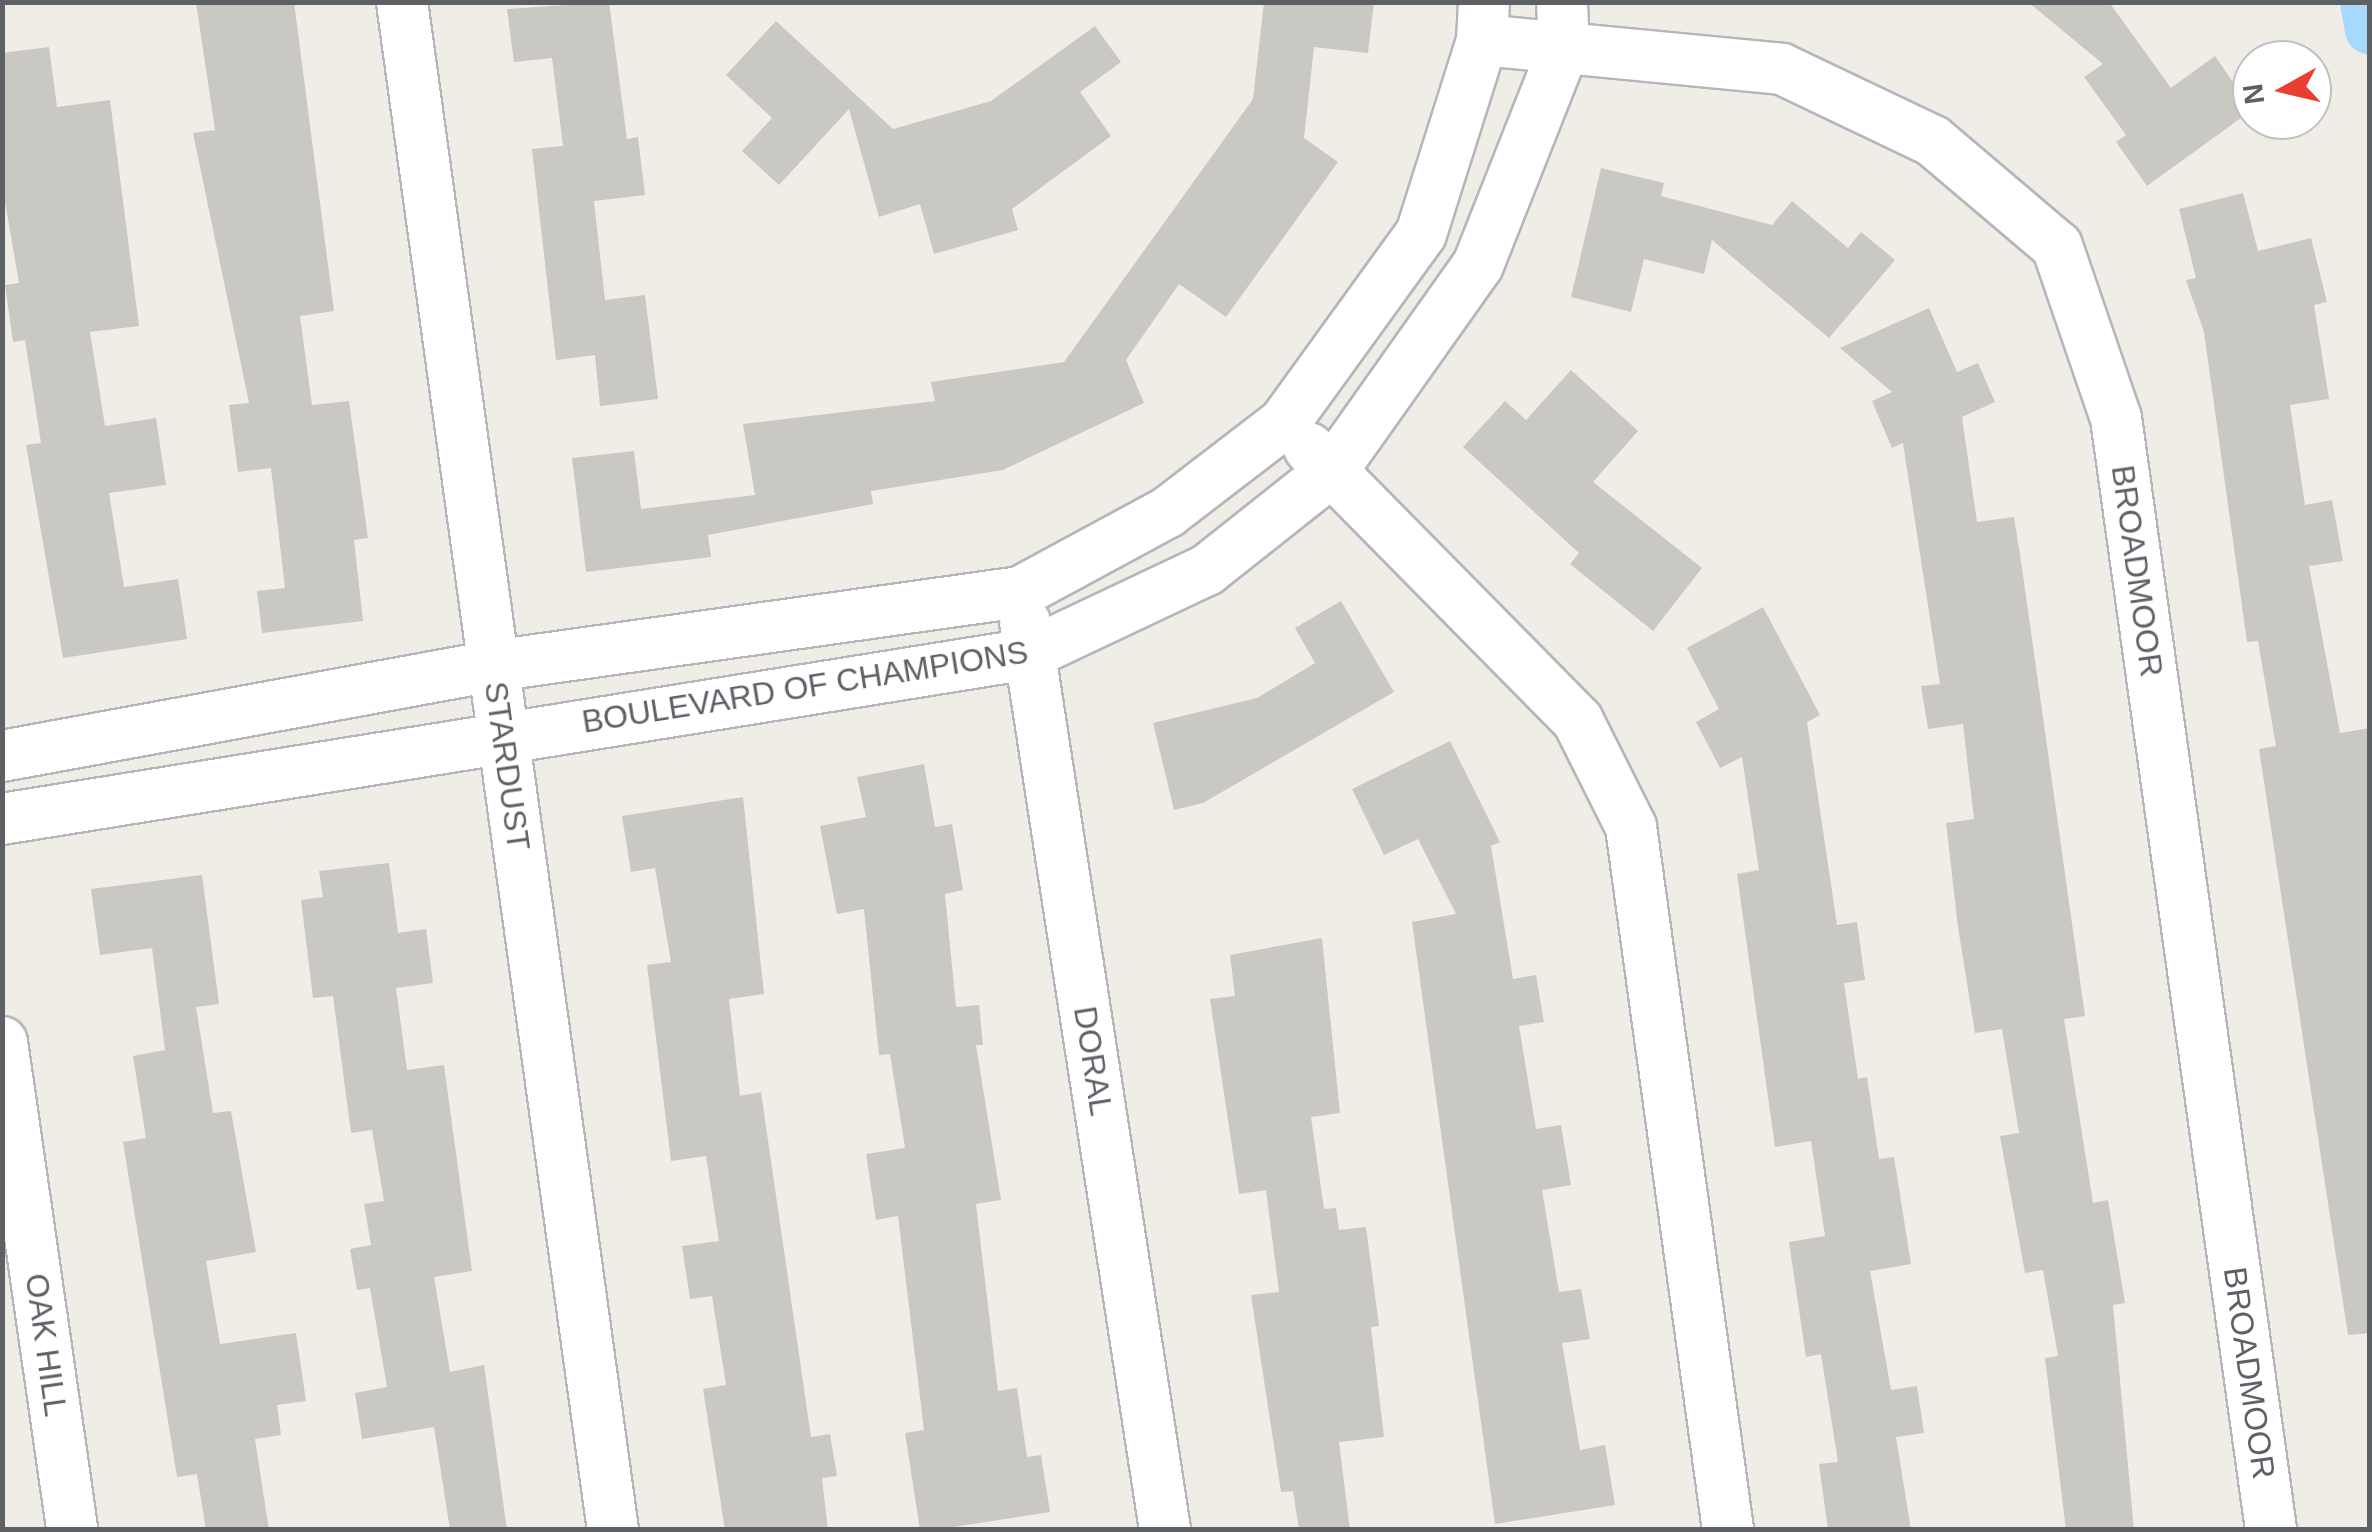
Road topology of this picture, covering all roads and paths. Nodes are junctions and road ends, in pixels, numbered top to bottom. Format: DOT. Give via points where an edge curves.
graph roads {
  1 [pos="402,2"];
  2 [pos="1483,21"];
  3 [pos="1563,25"];
  4 [pos="1284,423"];
  5 [pos="1332,471"];
  6 [pos="1020,592"];
  7 [pos="1030,654"];
  8 [pos="492,666"];
  9 [pos="502,737"];
  10 [pos="2,756"];
  11 [pos="2,819"];
  12 [pos="2,1042"];
  13 [pos="72,1530"];
  14 [pos="614,1530"];
  15 [pos="1165,1530"];
  16 [pos="1728,1530"];
  17 [pos="2271,1530"];
  1 -- 8 [label="street, STARDUST"];
  2 -- 3 [label="street, BROADMOOR"];
  2 -- 4 [label="street, BOULEVARD OF CHAMPIONS" via="1421,234"];
  3 -- 5 [label="street, BOULEVARD OF CHAMPIONS" via="1478,266"];
  3 -- 17 [label="street, BROADMOOR" via="1782,69 1933,141 2057,246 2116,418"];
  4 -- 5 [label="street"];
  4 -- 6 [label="street, BOULEVARD OF CHAMPIONS" via="1168,512"];
  5 -- 7 [label="street, BOULEVARD OF CHAMPIONS" via="1207,570"];
  5 -- 16 [label="street" via="1578,722 1631,827"];
  6 -- 7 [label="street, DORAL"];
  6 -- 8 [label="street, BOULEVARD OF CHAMPIONS"];
  7 -- 9 [label="street, BOULEVARD OF CHAMPIONS"];
  7 -- 15 [label="street, DORAL"];
  8 -- 9 [label="street, STARDUST"];
  8 -- 10 [label="street, BOULEVARD OF CHAMPIONS"];
  9 -- 11 [label="street, BOULEVARD OF CHAMPIONS"];
  9 -- 14 [label="street, STARDUST"];
  12 -- 13 [label="street, OAK HILL"];
}
